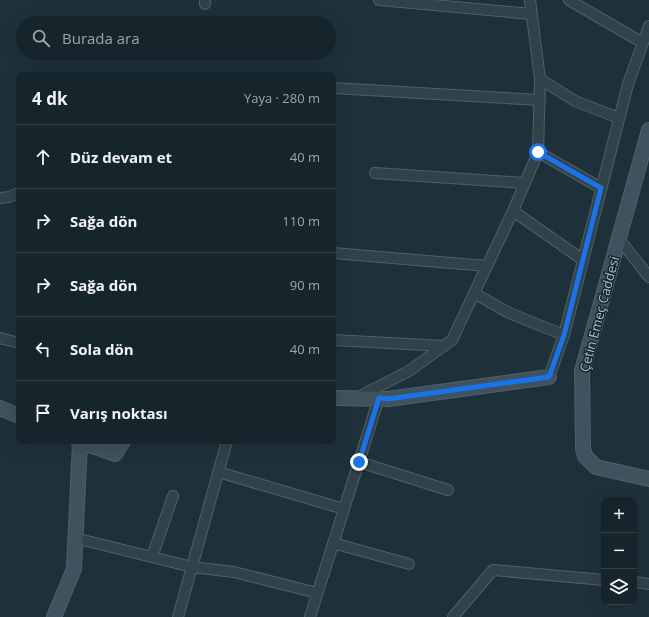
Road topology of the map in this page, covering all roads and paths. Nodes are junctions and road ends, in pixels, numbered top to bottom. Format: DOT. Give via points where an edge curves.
graph roads {
  1 [pos="378,0"];
  2 [pos="530,0"];
  3 [pos="570,0"];
  4 [pos="532,14"];
  5 [pos="649,26"];
  6 [pos="643,43"];
  7 [pos="540,79"];
  8 [pos="336,88"];
  9 [pos="540,100"];
  10 [pos="619,118"];
  11 [pos="649,130"];
  12 [pos="538,152"];
  13 [pos="375,173"];
  14 [pos="525,183"];
  15 [pos="601,188"];
  16 [pos="16,194"];
  17 [pos="0,198"];
  18 [pos="513,211"];
  19 [pos="619,239"];
  20 [pos="336,253"];
  21 [pos="583,260"];
  22 [pos="487,266"];
  23 [pos="649,276"];
  24 [pos="474,293"];
  25 [pos="564,335"];
  26 [pos="0,338"];
  27 [pos="336,340"];
  28 [pos="16,342"];
  29 [pos="444,346"];
  30 [pos="549,377"];
  31 [pos="336,398"];
  32 [pos="356,398"];
  33 [pos="379,398"];
  34 [pos="0,408"];
  35 [pos="16,415"];
  36 [pos="79,444"];
  37 [pos="87,444"];
  38 [pos="121,444"];
  39 [pos="226,444"];
  40 [pos="359,462"];
  41 [pos="218,472"];
  42 [pos="649,479"];
  43 [pos="448,490"];
  44 [pos="173,496"];
  45 [pos="344,509"];
  46 [pos="75,538"];
  47 [pos="333,543"];
  48 [pos="152,557"];
  49 [pos="409,564"];
  50 [pos="192,567"];
  51 [pos="601,580"];
  52 [pos="637,582"];
  53 [pos="649,584"];
  54 [pos="317,593"];
  55 [pos="54,617"];
  56 [pos="178,617"];
  57 [pos="310,617"];
  58 [pos="453,617"];
  1 -- 4 [label="street"];
  2 -- 4 [label="street"];
  3 -- 6 [label="street"];
  4 -- 7 [label="street"];
  5 -- 6 [label="street"];
  6 -- 10 [label="street"];
  7 -- 9 [label="street"];
  7 -- 10 [label="street" via="575,101"];
  8 -- 9 [label="street"];
  9 -- 12 [label="street"];
  10 -- 15 [label="street"];
  11 -- 19 [label="main road, Çetin Emeç Caddesi"];
  12 -- 14 [label="street"];
  12 -- 15 [label="street"];
  13 -- 14 [label="street"];
  14 -- 18 [label="street"];
  15 -- 21 [label="street"];
  16 -- 17 [label="street"];
  18 -- 21 [label="street"];
  18 -- 22 [label="street"];
  19 -- 23 [label="street"];
  19 -- 42 [label="main road, Çetin Emeç Caddesi" via="582,371 583,449 585,456 596,467"];
  20 -- 22 [label="street"];
  21 -- 25 [label="street"];
  22 -- 24 [label="street"];
  24 -- 25 [label="street" via="509,313"];
  24 -- 29 [label="street" via="452,340"];
  25 -- 30 [label="street"];
  26 -- 28 [label="street"];
  27 -- 29 [label="street"];
  29 -- 32 [label="street" via="409,371"];
  30 -- 33 [label="main road" via="388,399"];
  31 -- 32 [label="main road"];
  32 -- 33 [label="main road"];
  33 -- 40 [label="street"];
  34 -- 35 [label="main road"];
  36 -- 46 [label="main road"];
  37 -- 38 [label="main road" via="115,454"];
  39 -- 41 [label="street"];
  40 -- 43 [label="street"];
  40 -- 45 [label="street"];
  41 -- 45 [label="street"];
  41 -- 50 [label="street"];
  44 -- 48 [label="street"];
  45 -- 47 [label="street"];
  46 -- 48 [label="street"];
  46 -- 55 [label="main road" via="74,569"];
  47 -- 49 [label="street"];
  47 -- 54 [label="street"];
  48 -- 50 [label="street"];
  50 -- 54 [label="street" via="234,572"];
  50 -- 56 [label="street"];
  51 -- 58 [label="street" via="493,570"];
  52 -- 53 [label="street"];
  54 -- 57 [label="street"];
}
